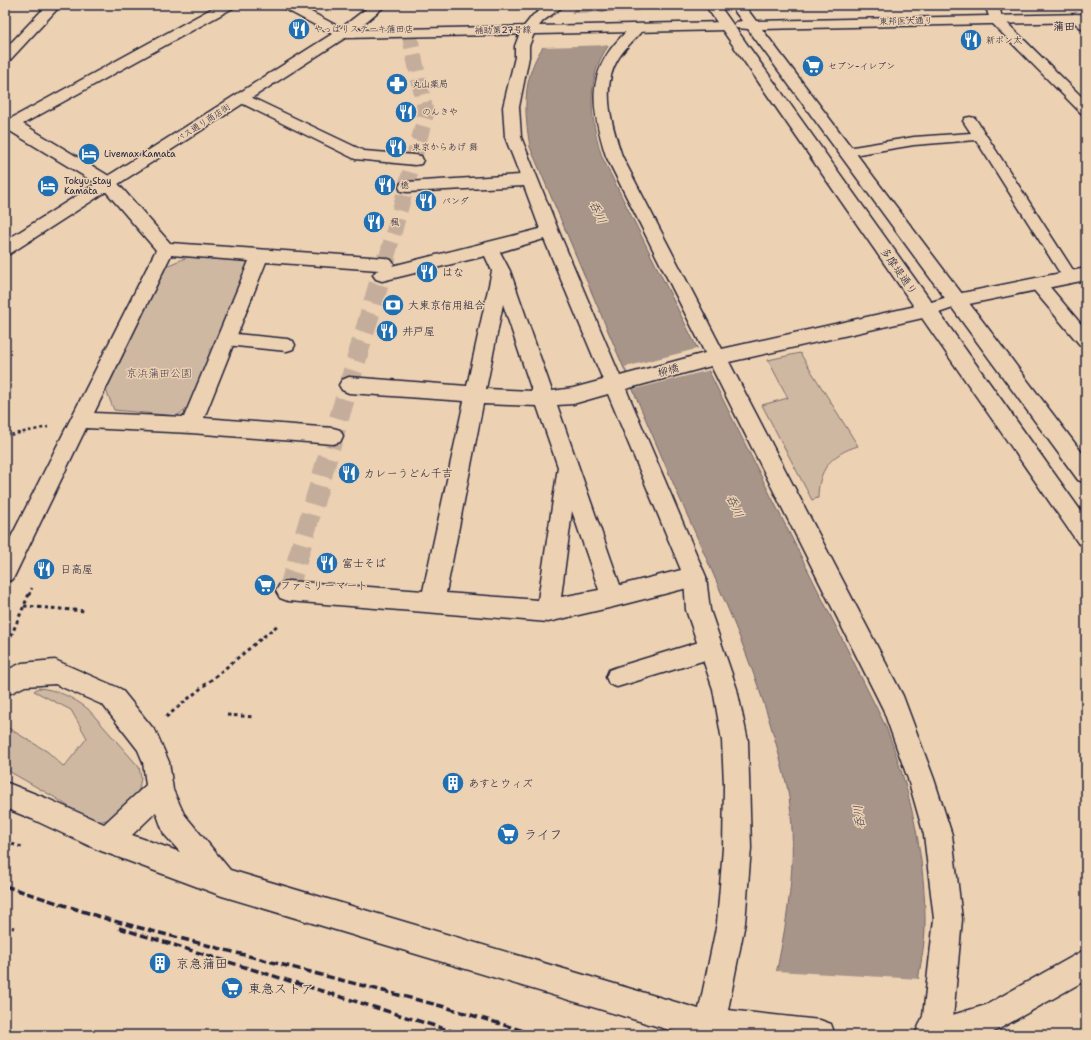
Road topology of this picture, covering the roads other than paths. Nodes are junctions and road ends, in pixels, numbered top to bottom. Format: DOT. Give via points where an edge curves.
graph roads {
  1 [pos="54,5"];
  2 [pos="228,5"];
  3 [pos="288,5"];
  4 [pos="379,5"];
  5 [pos="558,5"];
  6 [pos="712,5"];
  7 [pos="737,5"];
  8 [pos="994,12"];
  9 [pos="1082,21"];
  10 [pos="752,25"];
  11 [pos="726,26"];
  12 [pos="634,28"];
  13 [pos="528,30"];
  14 [pos="342,34"];
  15 [pos="5,57"];
  16 [pos="242,98"];
  17 [pos="1086,110"];
  18 [pos="970,121"];
  19 [pos="9,124"];
  20 [pos="980,136"];
  21 [pos="847,152"];
  22 [pos="415,160"];
  23 [pos="530,180"];
  24 [pos="108,183"];
  25 [pos="407,187"];
  26 [pos="550,232"];
  27 [pos="165,249"];
  28 [pos="490,249"];
  29 [pos="5,250"];
  30 [pos="260,256"];
  31 [pos="501,271"];
  32 [pos="1078,276"];
  33 [pos="1038,284"];
  34 [pos="957,300"];
  35 [pos="927,310"];
  36 [pos="226,339"];
  37 [pos="1086,342"];
  38 [pos="286,345"];
  39 [pos="714,358"];
  40 [pos="620,383"];
  41 [pos="349,386"];
  42 [pos="476,396"];
  43 [pos="546,400"];
  44 [pos="80,420"];
  45 [pos="191,425"];
  46 [pos="333,436"];
  47 [pos="567,464"];
  48 [pos="1086,474"];
  49 [pos="1086,536"];
  50 [pos="5,572"];
  51 [pos="695,577"];
  52 [pos="288,591"];
  53 [pos="613,597"];
  54 [pos="432,603"];
  55 [pos="548,611"];
  56 [pos="712,648"];
  57 [pos="617,677"];
  58 [pos="5,684"];
  59 [pos="160,790"];
  60 [pos="5,795"];
  61 [pos="108,839"];
  62 [pos="222,882"];
  63 [pos="1086,964"];
  64 [pos="722,1026"];
  65 [pos="820,1035"];
  66 [pos="930,1035"];
  67 [pos="933,1035"];
  1 -- 15 [label="street"];
  2 -- 19 [label="street"];
  3 -- 14 [label="street, 補助第27号線"];
  4 -- 14 [label="street, バス通り商店街"];
  5 -- 13 [label="street" via="538,18"];
  6 -- 11 [label="street, 多摩堤通り"];
  7 -- 10 [label="street"];
  8 -- 9 [label="street, 東邦医大通り"];
  8 -- 10 [label="street, 東邦医大通り"];
  8 -- 17 [label="street"];
  10 -- 11 [label="street, 東邦医大通り"];
  10 -- 21 [label="street"];
  11 -- 12 [label="street, 補助第27号線"];
  11 -- 35 [label="street, 多摩堤通り"];
  12 -- 13 [label="street, 補助第27号線"];
  12 -- 39 [label="street" via="608,65 603,84 606,130 614,156"];
  13 -- 14 [label="street, 補助第27号線"];
  13 -- 23 [label="street" via="522,46 511,107 513,137"];
  14 -- 16 [label="street, バス通り商店街"];
  16 -- 22 [label="street" via="361,156"];
  16 -- 24 [label="street, バス通り商店街"];
  18 -- 20 [label="lane"];
  19 -- 24 [label="street"];
  20 -- 21 [label="lane" via="914,141"];
  20 -- 32 [label="lane"];
  21 -- 34 [label="street"];
  23 -- 25 [label="street"];
  23 -- 26 [label="street"];
  24 -- 27 [label="street"];
  24 -- 29 [label="street, バス通り商店街"];
  26 -- 28 [label="street"];
  26 -- 40 [label="street"];
  27 -- 30 [label="street"];
  27 -- 44 [label="street"];
  28 -- 30 [label="street" via="384,269"];
  28 -- 31 [label="street"];
  30 -- 36 [label="street"];
  31 -- 42 [label="street"];
  31 -- 43 [label="street"];
  32 -- 33 [label="street, 柳橋"];
  33 -- 34 [label="street, 柳橋"];
  33 -- 37 [label="lane"];
  34 -- 35 [label="street, 柳橋"];
  34 -- 48 [label="street"];
  35 -- 39 [label="street, 柳橋"];
  35 -- 49 [label="street, 多摩堤通り"];
  36 -- 38 [label="lane"];
  36 -- 45 [label="street"];
  39 -- 40 [label="street, 柳橋"];
  39 -- 66 [label="street" via="894,705 921,780 938,835 948,919 938,1018"];
  40 -- 43 [label="street, 柳橋"];
  40 -- 51 [label="street"];
  41 -- 42 [label="street, 柳橋"];
  42 -- 43 [label="street, 柳橋"];
  42 -- 54 [label="street"];
  43 -- 47 [label="street"];
  44 -- 45 [label="street"];
  44 -- 50 [label="street"];
  45 -- 46 [label="street"];
  47 -- 53 [label="street"];
  47 -- 55 [label="street"];
  51 -- 53 [label="street"];
  51 -- 56 [label="street" via="698,610"];
  52 -- 54 [label="street"];
  53 -- 55 [label="street"];
  54 -- 55 [label="street"];
  56 -- 57 [label="lane"];
  56 -- 64 [label="street" via="725,689 735,741 737,784 737,848"];
  58 -- 59 [label="street" via="22,675 54,672 112,697 147,741 156,762"];
  59 -- 61 [label="street"];
  59 -- 62 [label="street" via="174,824"];
  60 -- 61 [label="street"];
  61 -- 62 [label="street"];
  62 -- 64 [label="street"];
  63 -- 67 [label="street" via="992,1018"];
  64 -- 65 [label="street"];
}
